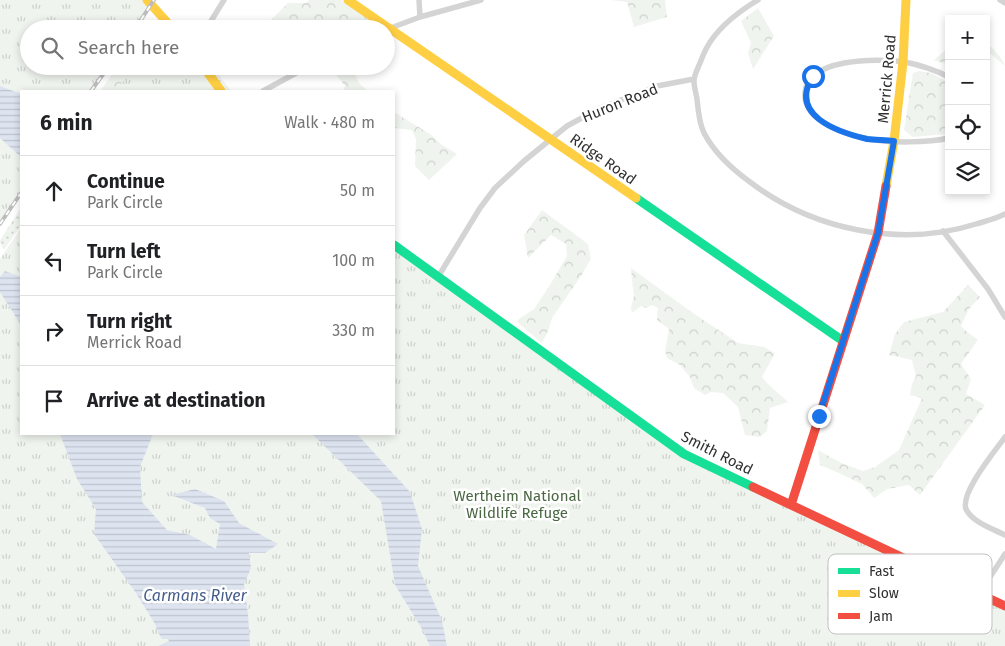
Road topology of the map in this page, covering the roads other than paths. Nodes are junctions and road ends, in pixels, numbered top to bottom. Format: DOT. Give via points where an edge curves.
graph roads {
  1 [pos="147,0"];
  2 [pos="224,0"];
  3 [pos="348,0"];
  4 [pos="419,0"];
  5 [pos="481,0"];
  6 [pos="758,0"];
  7 [pos="906,0"];
  8 [pos="1000,0"];
  9 [pos="1005,3"];
  10 [pos="420,17"];
  11 [pos="165,20"];
  12 [pos="212,20"];
  13 [pos="375,20"];
  14 [pos="395,27"];
  15 [pos="395,35"];
  16 [pos="904,62"];
  17 [pos="209,75"];
  18 [pos="292,75"];
  19 [pos="945,75"];
  20 [pos="694,78"];
  21 [pos="220,90"];
  22 [pos="265,90"];
  23 [pos="551,139"];
  24 [pos="945,139"];
  25 [pos="894,141"];
  26 [pos="1005,214"];
  27 [pos="943,232"];
  28 [pos="878,233"];
  29 [pos="395,247"];
  30 [pos="438,277"];
  31 [pos="1005,318"];
  32 [pos="843,341"];
  33 [pos="1005,438"];
  34 [pos="791,505"];
  35 [pos="1005,535"];
  36 [pos="895,554"];
  37 [pos="1005,554"];
  38 [pos="992,574"];
  39 [pos="992,600"];
  40 [pos="1005,606"];
  1 -- 11 [label="street"];
  2 -- 12 [label="street"];
  3 -- 13 [label="street, Ridge Road"];
  4 -- 10 [label="street"];
  5 -- 10 [label="street"];
  6 -- 20 [label="street" via="740,10 716,33"];
  7 -- 16 [label="street, Merrick Road"];
  8 -- 9 [label="street"];
  10 -- 14 [label="street"];
  15 -- 23 [label="street, Ridge Road"];
  16 -- 19 [label="street"];
  16 -- 25 [label="street, Merrick Road"];
  16 -- 25 [label="street" via="874,60 825,69 813,76 805,96 807,107 823,122 869,139"];
  17 -- 21 [label="street"];
  18 -- 22 [label="street"];
  20 -- 23 [label="street, Huron Road" via="656,86 600,108"];
  20 -- 28 [label="street" via="702,131 741,176 770,196 817,220"];
  23 -- 30 [label="street, Huron Road" via="495,188"];
  23 -- 32 [label="street, Ridge Road"];
  24 -- 25 [label="street"];
  25 -- 28 [label="street, Merrick Road"];
  26 -- 27 [label="street"];
  27 -- 28 [label="street"];
  27 -- 31 [label="street" via="988,289"];
  28 -- 32 [label="street, Merrick Road"];
  29 -- 30 [label="street, Smith Road"];
  30 -- 34 [label="street, Smith Road" via="684,454"];
  32 -- 34 [label="street, Merrick Road"];
  33 -- 35 [label="street" via="973,482 966,498 966,508 979,522"];
  34 -- 36 [label="street, Smith Road"];
  37 -- 38 [label="street"];
  39 -- 40 [label="street, Smith Road"];
}
